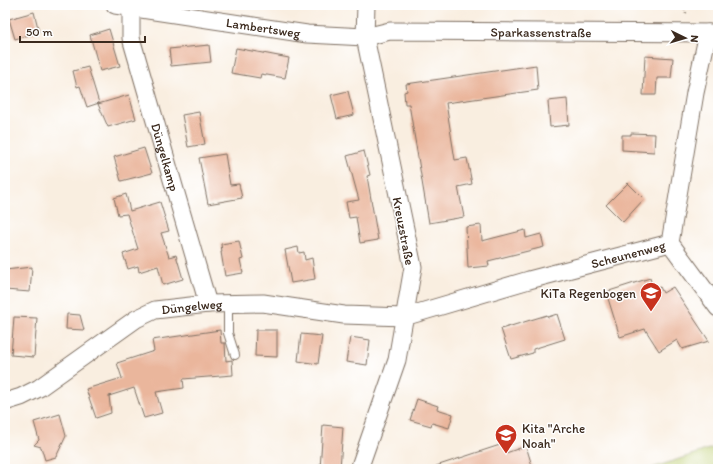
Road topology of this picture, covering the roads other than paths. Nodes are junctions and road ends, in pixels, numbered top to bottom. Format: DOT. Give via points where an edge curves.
graph roads {
  1 [pos="366,5"];
  2 [pos="123,7"];
  3 [pos="713,33"];
  4 [pos="365,37"];
  5 [pos="670,243"];
  6 [pos="208,304"];
  7 [pos="228,304"];
  8 [pos="718,308"];
  9 [pos="404,317"];
  10 [pos="235,355"];
  11 [pos="5,402"];
  12 [pos="359,469"];
  1 -- 4 [label="street, Kreuzstraße"];
  2 -- 4 [label="street, Lambertsweg" via="307,34"];
  2 -- 6 [label="street, Düngelkamp"];
  3 -- 4 [label="street, Sparkassenstraße" via="390,31"];
  3 -- 5 [label="street, Scheunenweg" via="696,93"];
  4 -- 9 [label="street, Kreuzstraße" via="413,267"];
  5 -- 8 [label="street"];
  5 -- 9 [label="street, Scheunenweg" via="529,280"];
  6 -- 7 [label="street, Düngelweg"];
  6 -- 11 [label="street, Düngelweg" via="148,313 39,388"];
  7 -- 9 [label="street, Düngelweg" via="263,303 344,315"];
  7 -- 10 [label="lane" via="228,333"];
  9 -- 12 [label="street, Kreuzstraße" via="397,360"];
}
